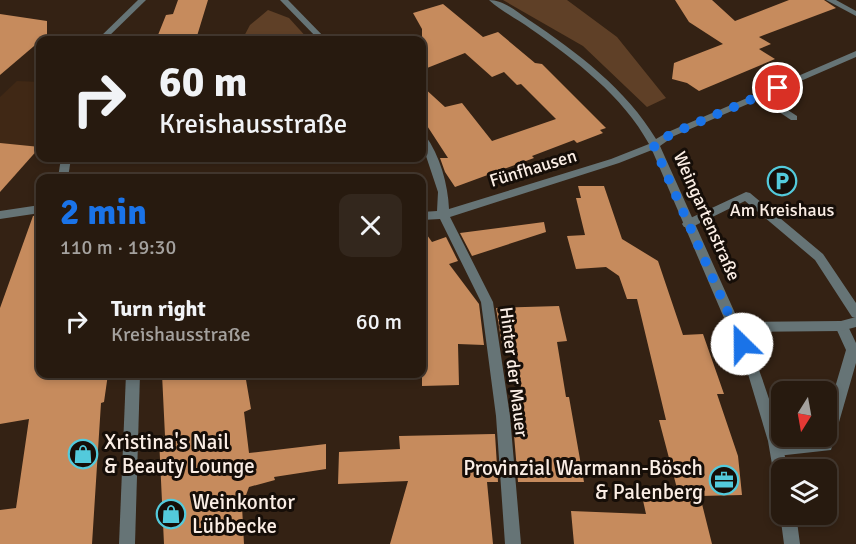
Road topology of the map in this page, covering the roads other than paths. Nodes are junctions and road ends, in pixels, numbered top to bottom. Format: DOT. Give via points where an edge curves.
graph roads {
  1 [pos="142,0"];
  2 [pos="284,0"];
  3 [pos="493,0"];
  4 [pos="830,0"];
  5 [pos="856,15"];
  6 [pos="105,36"];
  7 [pos="319,36"];
  8 [pos="856,54"];
  9 [pos="760,95"];
  10 [pos="794,118"];
  11 [pos="426,143"];
  12 [pos="654,146"];
  13 [pos="36,210"];
  14 [pos="0,215"];
  15 [pos="443,215"];
  16 [pos="426,216"];
  17 [pos="688,224"];
  18 [pos="856,313"];
  19 [pos="856,322"];
  20 [pos="841,326"];
  21 [pos="735,327"];
  22 [pos="133,378"];
  23 [pos="777,449"];
  24 [pos="779,459"];
  25 [pos="789,525"];
  26 [pos="127,544"];
  27 [pos="513,544"];
  28 [pos="792,544"];
  1 -- 6 [label="street"];
  2 -- 7 [label="street"];
  3 -- 12 [label="street, Weingartenstraße" via="587,67 641,123"];
  4 -- 5 [label="street"];
  8 -- 9 [label="street, Fünfhausen"];
  9 -- 10 [label="street"];
  9 -- 12 [label="street, Fünfhausen" via="671,134"];
  11 -- 15 [label="street" via="443,192"];
  12 -- 15 [label="street, Fünfhausen"];
  12 -- 17 [label="street, Weingartenstraße"];
  13 -- 14 [label="street"];
  15 -- 16 [label="street, Fünfhausen"];
  15 -- 27 [label="street, Hinter der Mauer" via="487,302 503,416"];
  17 -- 18 [label="street" via="746,196 819,256"];
  17 -- 21 [label="street, Weingartenstraße"];
  19 -- 20 [label="street"];
  20 -- 21 [label="street"];
  20 -- 23 [label="street" via="853,351 826,445"];
  21 -- 23 [label="street, Weingartenstraße" via="763,397"];
  22 -- 26 [label="street"];
  23 -- 24 [label="street, Weingartenstraße"];
  25 -- 28 [label="street"];
}
